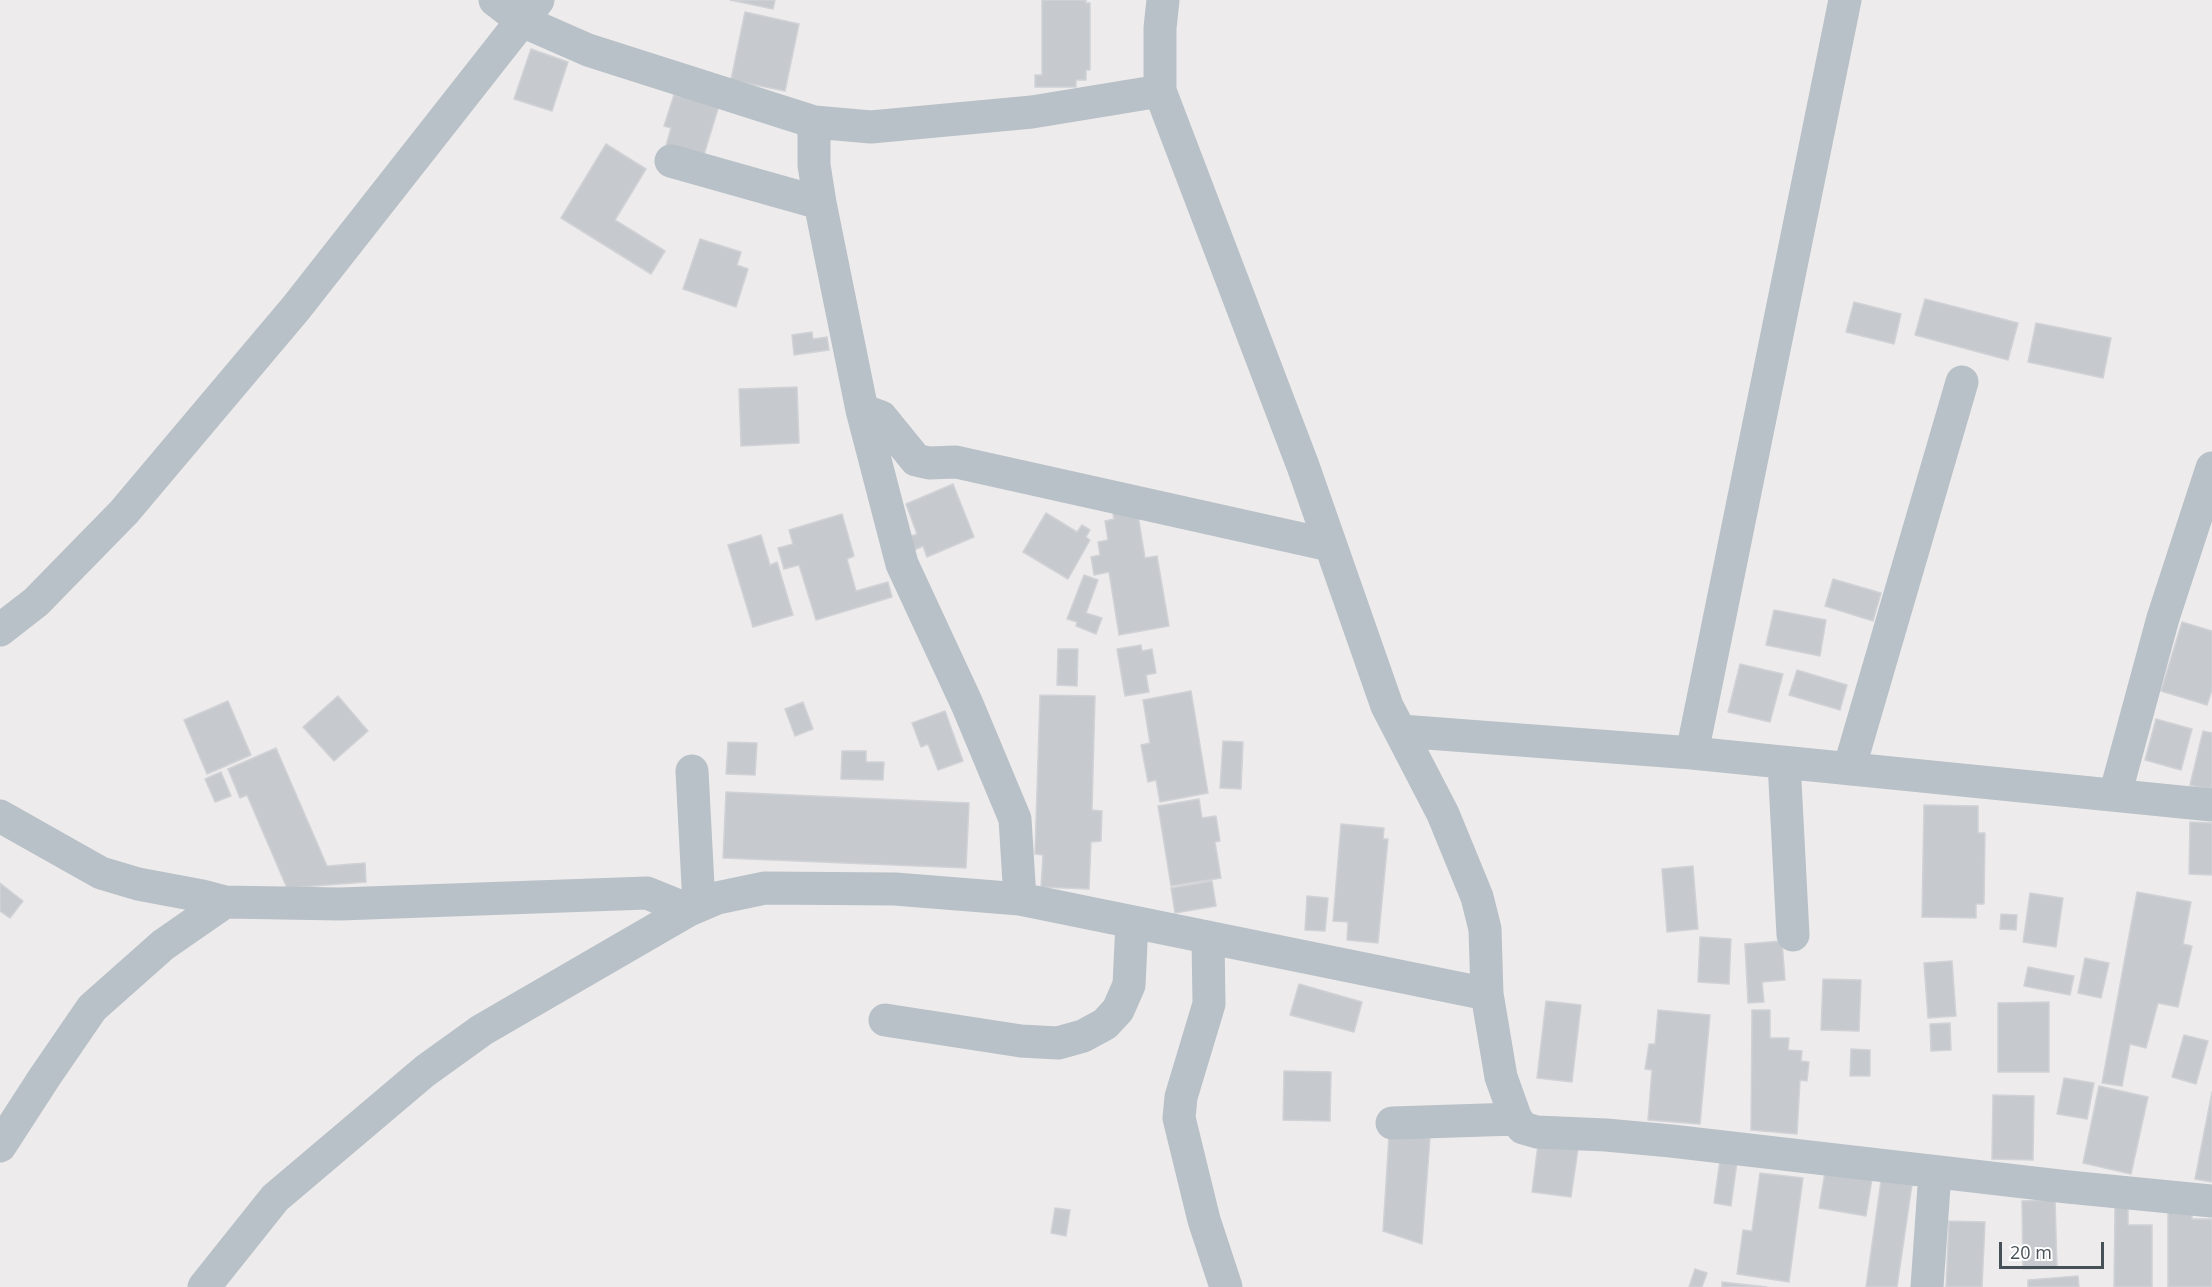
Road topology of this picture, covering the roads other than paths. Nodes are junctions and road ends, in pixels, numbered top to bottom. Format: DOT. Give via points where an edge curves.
graph roads {
  1 [pos="495,0"];
  2 [pos="1163,0"];
  3 [pos="1845,0"];
  4 [pos="530,10"];
  5 [pos="1160,91"];
  6 [pos="814,122"];
  7 [pos="671,161"];
  8 [pos="820,203"];
  9 [pos="1962,382"];
  10 [pos="862,410"];
  11 [pos="2212,468"];
  12 [pos="1329,545"];
  13 [pos="0,630"];
  14 [pos="1401,731"];
  15 [pos="1692,753"];
  16 [pos="1784,762"];
  17 [pos="1849,769"];
  18 [pos="692,771"];
  19 [pos="2115,795"];
  20 [pos="2212,805"];
  21 [pos="0,816"];
  22 [pos="1020,899"];
  23 [pos="225,902"];
  24 [pos="694,908"];
  25 [pos="1132,922"];
  26 [pos="1793,935"];
  27 [pos="1208,937"];
  28 [pos="1487,994"];
  29 [pos="885,1020"];
  30 [pos="1516,1119"];
  31 [pos="1392,1123"];
  32 [pos="0,1146"];
  33 [pos="1935,1172"];
  34 [pos="2212,1201"];
  35 [pos="204,1287"];
  36 [pos="1226,1287"];
  37 [pos="1927,1287"];
  1 -- 4 [label="street"];
  2 -- 5 [label="street"];
  3 -- 15 [label="street"];
  4 -- 6 [label="street" via="588,50"];
  4 -- 13 [label="street" via="296,308 124,512 36,602"];
  5 -- 6 [label="street" via="1021,113 871,127"];
  5 -- 12 [label="street" via="1303,466"];
  6 -- 8 [label="street" via="814,165"];
  7 -- 8 [label="street"];
  8 -- 10 [label="street"];
  9 -- 17 [label="street"];
  10 -- 12 [label="street" via="881,417 916,460 956,462"];
  10 -- 22 [label="street" via="902,564 1015,819"];
  11 -- 19 [label="street" via="2163,618"];
  12 -- 14 [label="street" via="1387,705"];
  14 -- 15 [label="street"];
  14 -- 28 [label="street" via="1443,814 1477,897 1485,929"];
  15 -- 16 [label="street"];
  16 -- 17 [label="street"];
  16 -- 26 [label="street"];
  17 -- 19 [label="street"];
  18 -- 24 [label="street"];
  19 -- 20 [label="street"];
  21 -- 23 [label="street" via="100,873"];
  22 -- 24 [label="street" via="896,889 765,888 717,898"];
  22 -- 25 [label="street"];
  23 -- 24 [label="street" via="340,904 647,892"];
  23 -- 32 [label="street" via="163,945 92,1008"];
  24 -- 35 [label="street" via="482,1030 425,1071 275,1198"];
  25 -- 27 [label="street"];
  25 -- 29 [label="street" via="1129,986 1118,1010 1105,1024 1083,1036 1058,1043 1021,1041"];
  27 -- 28 [label="street"];
  27 -- 36 [label="street" via="1209,1004 1181,1097 1179,1118 1204,1220"];
  28 -- 30 [label="street" via="1501,1077"];
  30 -- 31 [label="street"];
  30 -- 33 [label="street" via="1523,1128 1537,1132 1671,1141"];
  33 -- 34 [label="street"];
  33 -- 37 [label="street"];
}
